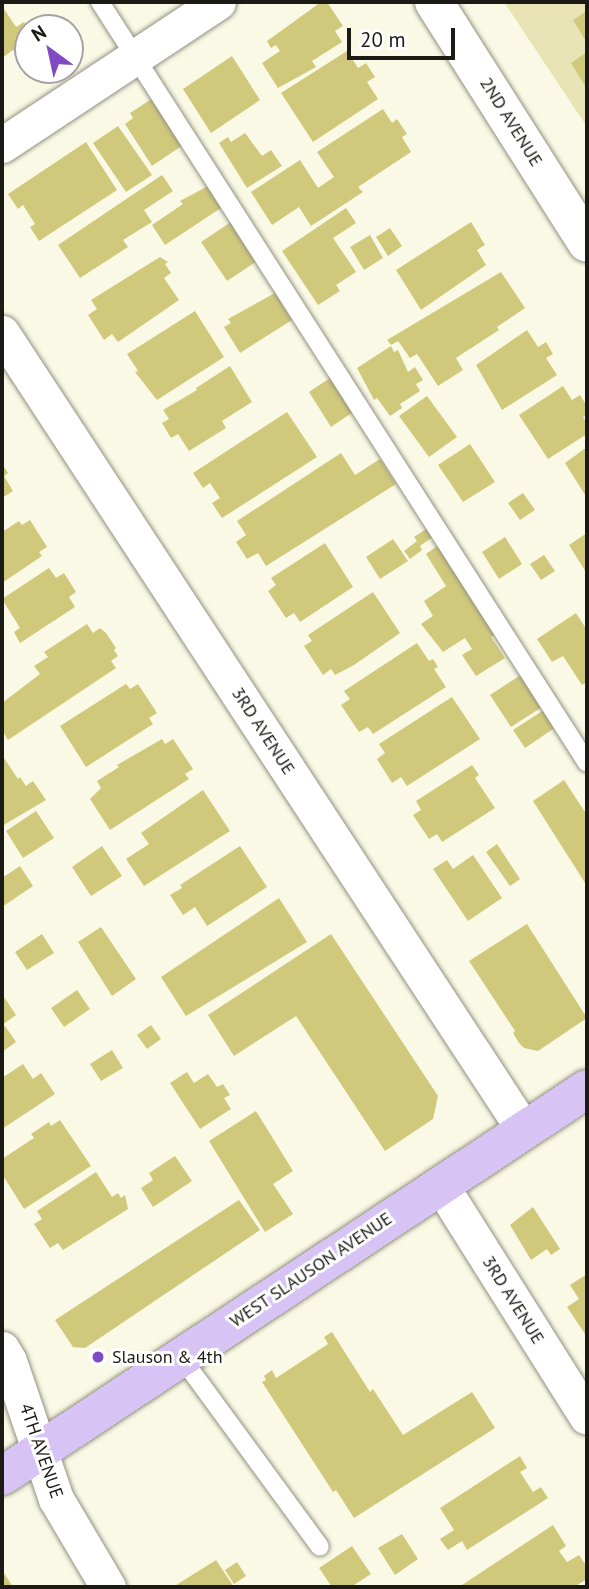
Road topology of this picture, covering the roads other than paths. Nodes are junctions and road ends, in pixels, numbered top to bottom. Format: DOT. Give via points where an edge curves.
graph roads {
  1 [pos="100,2"];
  2 [pos="218,2"];
  3 [pos="434,2"];
  4 [pos="135,56"];
  5 [pos="2,145"];
  6 [pos="587,243"];
  7 [pos="2,332"];
  8 [pos="587,763"];
  9 [pos="587,1089"];
  10 [pos="524,1130"];
  11 [pos="440,1184"];
  12 [pos="2,1349"];
  13 [pos="181,1357"];
  14 [pos="582,1397"];
  15 [pos="41,1450"];
  16 [pos="2,1476"];
  17 [pos="320,1547"];
  18 [pos="108,1587"];
  1 -- 4 [label="lane"];
  2 -- 4 [label="street"];
  3 -- 6 [label="street, 2ND AVENUE"];
  4 -- 5 [label="street"];
  4 -- 8 [label="lane"];
  7 -- 10 [label="street, 3RD AVENUE"];
  9 -- 10 [label="main road, WEST SLAUSON AVENUE"];
  10 -- 11 [label="main road, WEST SLAUSON AVENUE"];
  11 -- 13 [label="main road, WEST SLAUSON AVENUE"];
  11 -- 14 [label="street, 3RD AVENUE"];
  12 -- 15 [label="street, 4TH AVENUE"];
  13 -- 15 [label="main road, WEST SLAUSON AVENUE"];
  13 -- 17 [label="lane"];
  15 -- 16 [label="main road, WEST SLAUSON AVENUE"];
  15 -- 18 [label="street, 4TH AVENUE" via="56,1499"];
}
